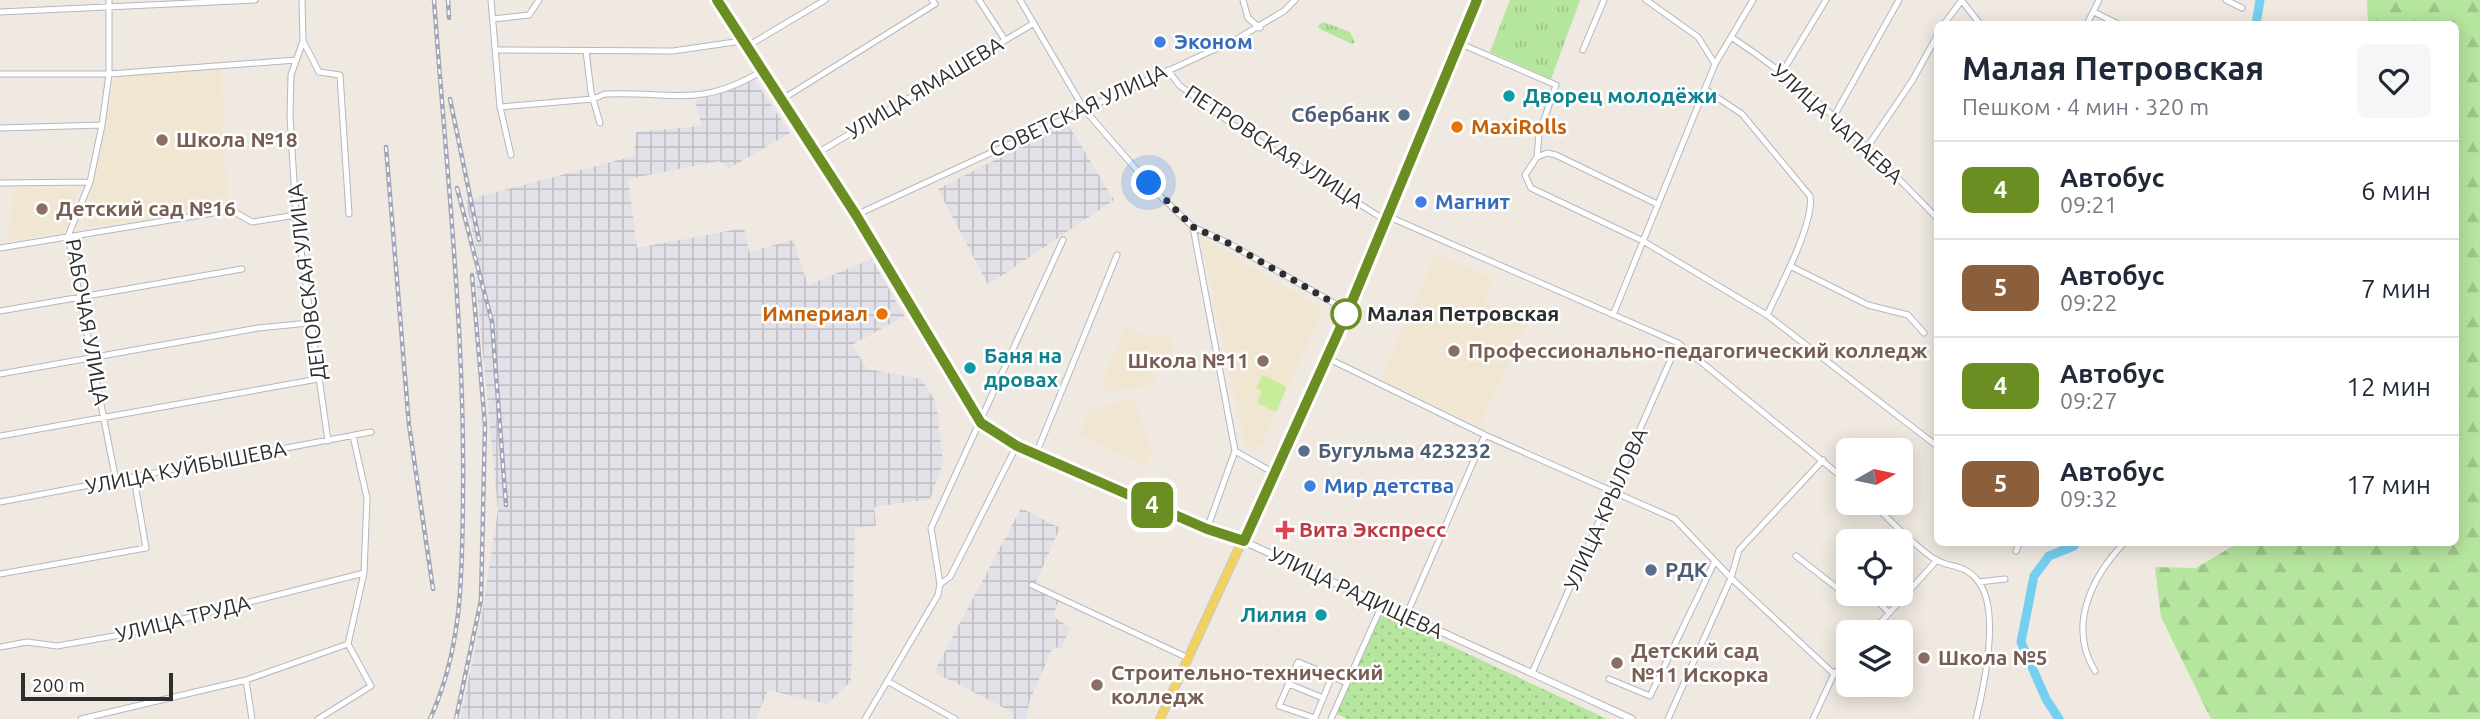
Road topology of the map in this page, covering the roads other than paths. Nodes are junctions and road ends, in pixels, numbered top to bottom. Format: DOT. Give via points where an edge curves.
graph roads {
  1 [pos="109,0"];
  2 [pos="255,0"];
  3 [pos="302,0"];
  4 [pos="491,0"];
  5 [pos="539,0"];
  6 [pos="718,0"];
  7 [pos="825,0"];
  8 [pos="932,0"];
  9 [pos="979,0"];
  10 [pos="1020,0"];
  11 [pos="1243,0"];
  12 [pos="1295,0"];
  13 [pos="1477,0"];
  14 [pos="1604,0"];
  15 [pos="1646,0"];
  16 [pos="1753,0"];
  17 [pos="1826,0"];
  18 [pos="1899,0"];
  19 [pos="2099,0"];
  20 [pos="2226,0"];
  21 [pos="1962,1"];
  22 [pos="2242,8"];
  23 [pos="110,9"];
  24 [pos="0,12"];
  25 [pos="2094,12"];
  26 [pos="493,19"];
  27 [pos="1946,21"];
  28 [pos="1978,21"];
  29 [pos="2089,21"];
  30 [pos="2112,21"];
  31 [pos="1034,23"];
  32 [pos="1260,28"];
  33 [pos="1731,37"];
  34 [pos="1005,40"];
  35 [pos="303,41"];
  36 [pos="1934,41"];
  37 [pos="744,44"];
  38 [pos="1461,44"];
  39 [pos="495,50"];
  40 [pos="1583,50"];
  41 [pos="586,51"];
  42 [pos="296,61"];
  43 [pos="1715,64"];
  44 [pos="1168,70"];
  45 [pos="762,71"];
  46 [pos="1783,71"];
  47 [pos="0,74"];
  48 [pos="109,74"];
  49 [pos="1706,90"];
  50 [pos="593,99"];
  51 [pos="781,100"];
  52 [pos="500,107"];
  53 [pos="1084,109"];
  54 [pos="1834,116"];
  55 [pos="600,123"];
  56 [pos="102,125"];
  57 [pos="0,128"];
  58 [pos="1868,146"];
  59 [pos="816,154"];
  60 [pos="511,155"];
  61 [pos="1537,156"];
  62 [pos="90,182"];
  63 [pos="0,183"];
  64 [pos="1657,204"];
  65 [pos="348,214"];
  66 [pos="296,215"];
  67 [pos="856,215"];
  68 [pos="1934,215"];
  69 [pos="1386,218"];
  70 [pos="1193,227"];
  71 [pos="68,236"];
  72 [pos="1063,240"];
  73 [pos="1643,241"];
  74 [pos="0,248"];
  75 [pos="1117,255"];
  76 [pos="1790,266"];
  77 [pos="242,269"];
  78 [pos="79,295"];
  79 [pos="0,311"];
  80 [pos="1348,311"];
  81 [pos="1613,315"];
  82 [pos="1767,315"];
  83 [pos="309,323"];
  84 [pos="1924,333"];
  85 [pos="1678,344"];
  86 [pos="91,356"];
  87 [pos="1325,357"];
  88 [pos="0,374"];
  89 [pos="318,379"];
  90 [pos="105,418"];
  91 [pos="981,423"];
  92 [pos="371,432"];
  93 [pos="1485,435"];
  94 [pos="0,436"];
  95 [pos="353,436"];
  96 [pos="328,441"];
  97 [pos="1934,444"];
  98 [pos="1017,446"];
  99 [pos="1236,451"];
  100 [pos="1036,454"];
  101 [pos="1823,460"];
  102 [pos="1836,471"];
  103 [pos="1274,472"];
  104 [pos="134,478"];
  105 [pos="116,481"];
  106 [pos="1613,494"];
  107 [pos="0,502"];
  108 [pos="1886,515"];
  109 [pos="1207,529"];
  110 [pos="1244,541"];
  111 [pos="2018,546"];
  112 [pos="2122,546"];
  113 [pos="2016,551"];
  114 [pos="1797,556"];
  115 [pos="1937,560"];
  116 [pos="1715,561"];
  117 [pos="364,573"];
  118 [pos="0,574"];
  119 [pos="1731,578"];
  120 [pos="2005,579"];
  121 [pos="1979,582"];
  122 [pos="940,584"];
  123 [pos="1032,584"];
  124 [pos="1836,587"];
  125 [pos="1382,605"];
  126 [pos="1882,606"];
  127 [pos="1889,614"];
  128 [pos="1406,616"];
  129 [pos="1883,620"];
  130 [pos="348,644"];
  131 [pos="0,647"];
  132 [pos="1188,658"];
  133 [pos="2095,671"];
  134 [pos="1532,674"];
  135 [pos="1835,674"];
  136 [pos="1332,676"];
  137 [pos="1609,679"];
  138 [pos="246,680"];
  139 [pos="887,681"];
  140 [pos="1347,683"];
  141 [pos="1289,684"];
  142 [pos="1323,698"];
  143 [pos="81,719"];
  144 [pos="252,719"];
  145 [pos="317,719"];
  146 [pos="865,719"];
  147 [pos="955,719"];
  148 [pos="1160,719"];
  149 [pos="1316,719"];
  150 [pos="1331,719"];
  151 [pos="1632,719"];
  152 [pos="1668,719"];
  153 [pos="1813,719"];
  154 [pos="1976,719"];
  1 -- 23 [label="street, РАБОЧАЯ УЛИЦА"];
  2 -- 23 [label="street"];
  3 -- 35 [label="street, ДЕПОВСКАЯ УЛИЦА"];
  4 -- 26 [label="street"];
  5 -- 26 [label="street" via="529,15"];
  6 -- 37 [label="main road, УЛИЦА РАДИЩЕВА"];
  7 -- 37 [label="street"];
  8 -- 51 [label="street" via="935,5"];
  9 -- 34 [label="street"];
  10 -- 31 [label="street"];
  11 -- 32 [label="street" via="1248,18"];
  12 -- 32 [label="street, СОВЕТСКАЯ УЛИЦА"];
  13 -- 38 [label="main road"];
  14 -- 40 [label="street"];
  15 -- 43 [label="street" via="1698,37"];
  16 -- 33 [label="street"];
  17 -- 46 [label="street"];
  18 -- 54 [label="street"];
  19 -- 25 [label="street"];
  20 -- 22 [label="street"];
  21 -- 27 [label="street"];
  21 -- 28 [label="street"];
  23 -- 24 [label="street"];
  23 -- 48 [label="street, РАБОЧАЯ УЛИЦА"];
  25 -- 29 [label="street"];
  25 -- 30 [label="street"];
  26 -- 39 [label="street"];
  31 -- 34 [label="street, УЛИЦА ЯМАШЕВА"];
  31 -- 53 [label="street"];
  32 -- 44 [label="street, СОВЕТСКАЯ УЛИЦА"];
  33 -- 43 [label="street"];
  33 -- 46 [label="street, УЛИЦА ЧАПАЕВА"];
  34 -- 59 [label="street, УЛИЦА ЯМАШЕВА"];
  35 -- 42 [label="street, ДЕПОВСКАЯ УЛИЦА"];
  35 -- 65 [label="street" via="319,72 340,75"];
  36 -- 58 [label="street"];
  37 -- 41 [label="street" via="673,51"];
  37 -- 45 [label="main road, УЛИЦА РАДИЩЕВА"];
  38 -- 61 [label="street" via="1556,85 1539,134"];
  38 -- 69 [label="main road"];
  39 -- 41 [label="street"];
  39 -- 52 [label="street"];
  41 -- 50 [label="street"];
  42 -- 48 [label="street"];
  42 -- 66 [label="street, ДЕПОВСКАЯ УЛИЦА" via="289,92"];
  43 -- 49 [label="street"];
  44 -- 53 [label="street, СОВЕТСКАЯ УЛИЦА"];
  44 -- 69 [label="street, ПЕТРОВСКАЯ УЛИЦА" via="1179,85 1232,124"];
  45 -- 50 [label="street" via="733,88 695,98 621,94"];
  45 -- 51 [label="main road, УЛИЦА РАДИЩЕВА"];
  46 -- 54 [label="street, УЛИЦА ЧАПАЕВА"];
  47 -- 48 [label="street"];
  48 -- 56 [label="street, РАБОЧАЯ УЛИЦА"];
  49 -- 64 [label="street"];
  49 -- 76 [label="street" via="1742,114 1810,196 1810,209"];
  50 -- 52 [label="street"];
  50 -- 55 [label="street"];
  51 -- 59 [label="main road, УЛИЦА РАДИЩЕВА"];
  52 -- 60 [label="street"];
  53 -- 67 [label="street, СОВЕТСКАЯ УЛИЦА"];
  53 -- 70 [label="street"];
  54 -- 58 [label="street, УЛИЦА ЧАПАЕВА"];
  56 -- 57 [label="street"];
  56 -- 62 [label="street, РАБОЧАЯ УЛИЦА"];
  58 -- 68 [label="street, УЛИЦА ЧАПАЕВА"];
  59 -- 67 [label="main road, УЛИЦА РАДИЩЕВА"];
  61 -- 64 [label="street" via="1556,155"];
  61 -- 73 [label="street" via="1525,175 1531,188"];
  62 -- 63 [label="street"];
  62 -- 71 [label="street, РАБОЧАЯ УЛИЦА"];
  64 -- 73 [label="street"];
  66 -- 71 [label="street" via="252,222 231,210"];
  66 -- 83 [label="street, ДЕПОВСКАЯ УЛИЦА"];
  67 -- 91 [label="main road, УЛИЦА РАДИЩЕВА"];
  69 -- 80 [label="main road"];
  69 -- 81 [label="street, ПЕТРОВСКАЯ УЛИЦА"];
  70 -- 80 [label="street"];
  70 -- 99 [label="street"];
  71 -- 74 [label="street"];
  71 -- 78 [label="street, РАБОЧАЯ УЛИЦА"];
  72 -- 91 [label="street"];
  73 -- 81 [label="street"];
  73 -- 82 [label="street"];
  75 -- 100 [label="street"];
  76 -- 82 [label="street"];
  76 -- 84 [label="street" via="1868,305 1908,315"];
  77 -- 78 [label="street"];
  78 -- 79 [label="street"];
  78 -- 86 [label="street, РАБОЧАЯ УЛИЦА"];
  80 -- 87 [label="main road"];
  81 -- 85 [label="street, ПЕТРОВСКАЯ УЛИЦА"];
  82 -- 97 [label="street"];
  83 -- 86 [label="street"];
  83 -- 89 [label="street, ДЕПОВСКАЯ УЛИЦА"];
  85 -- 101 [label="street, ПЕТРОВСКАЯ УЛИЦА"];
  85 -- 106 [label="street, УЛИЦА КРЫЛОВА"];
  86 -- 88 [label="street"];
  86 -- 90 [label="street, РАБОЧАЯ УЛИЦА"];
  87 -- 93 [label="street"];
  87 -- 103 [label="main road"];
  89 -- 90 [label="street"];
  89 -- 96 [label="street, ДЕПОВСКАЯ УЛИЦА"];
  90 -- 94 [label="street"];
  90 -- 105 [label="street, РАБОЧАЯ УЛИЦА"];
  91 -- 98 [label="main road, УЛИЦА РАДИЩЕВА"];
  91 -- 122 [label="street" via="931,528"];
  92 -- 95 [label="street, УЛИЦА КУЙБЫШЕВА"];
  93 -- 106 [label="street"];
  93 -- 128 [label="street"];
  95 -- 96 [label="street, УЛИЦА КУЙБЫШЕВА"];
  95 -- 117 [label="street" via="367,498"];
  96 -- 104 [label="street, УЛИЦА КУЙБЫШЕВА"];
  98 -- 100 [label="main road, УЛИЦА РАДИЩЕВА"];
  98 -- 122 [label="street" via="950,577"];
  99 -- 103 [label="street"];
  99 -- 109 [label="street"];
  100 -- 109 [label="main road, УЛИЦА РАДИЩЕВА"];
  101 -- 102 [label="street, ПЕТРОВСКАЯ УЛИЦА"];
  101 -- 119 [label="street" via="1739,550"];
  103 -- 110 [label="main road"];
  104 -- 105 [label="street, УЛИЦА КУЙБЫШЕВА"];
  104 -- 118 [label="street" via="146,548"];
  105 -- 107 [label="street, УЛИЦА КУЙБЫШЕВА"];
  106 -- 116 [label="street" via="1675,519"];
  106 -- 134 [label="street, УЛИЦА КРЫЛОВА"];
  108 -- 115 [label="street"];
  109 -- 110 [label="main road, УЛИЦА РАДИЩЕВА"];
  110 -- 125 [label="street, УЛИЦА РАДИЩЕВА"];
  110 -- 132 [label="main road"];
  111 -- 113 [label="street"];
  112 -- 133 [label="street" via="2095,579 2083,617"];
  114 -- 124 [label="street"];
  115 -- 121 [label="street" via="1957,564"];
  115 -- 127 [label="street"];
  116 -- 119 [label="street"];
  116 -- 137 [label="street" via="1650,696"];
  117 -- 130 [label="street"];
  117 -- 131 [label="street, УЛИЦА ТРУДА" via="120,635 57,646 27,642"];
  119 -- 135 [label="street"];
  119 -- 152 [label="street"];
  120 -- 121 [label="street"];
  121 -- 154 [label="street" via="1988,611 1989,651"];
  122 -- 139 [label="street" via="938,595"];
  123 -- 132 [label="street"];
  125 -- 128 [label="street, УЛИЦА РАДИЩЕВА"];
  125 -- 140 [label="street"];
  126 -- 127 [label="street"];
  127 -- 129 [label="street"];
  128 -- 134 [label="street, УЛИЦА РАДИЩЕВА"];
  130 -- 138 [label="street"];
  130 -- 145 [label="street" via="371,686"];
  132 -- 148 [label="main road"];
  134 -- 151 [label="street, УЛИЦА РАДИЩЕВА"];
  135 -- 153 [label="street"];
  136 -- 140 [label="street"];
  136 -- 141 [label="street" via="1298,662"];
  136 -- 142 [label="street"];
  138 -- 143 [label="street"];
  138 -- 144 [label="street"];
  139 -- 146 [label="street"];
  139 -- 147 [label="street"];
  140 -- 150 [label="street"];
  141 -- 142 [label="street"];
  141 -- 149 [label="street" via="1279,706"];
  142 -- 149 [label="street"];
}
